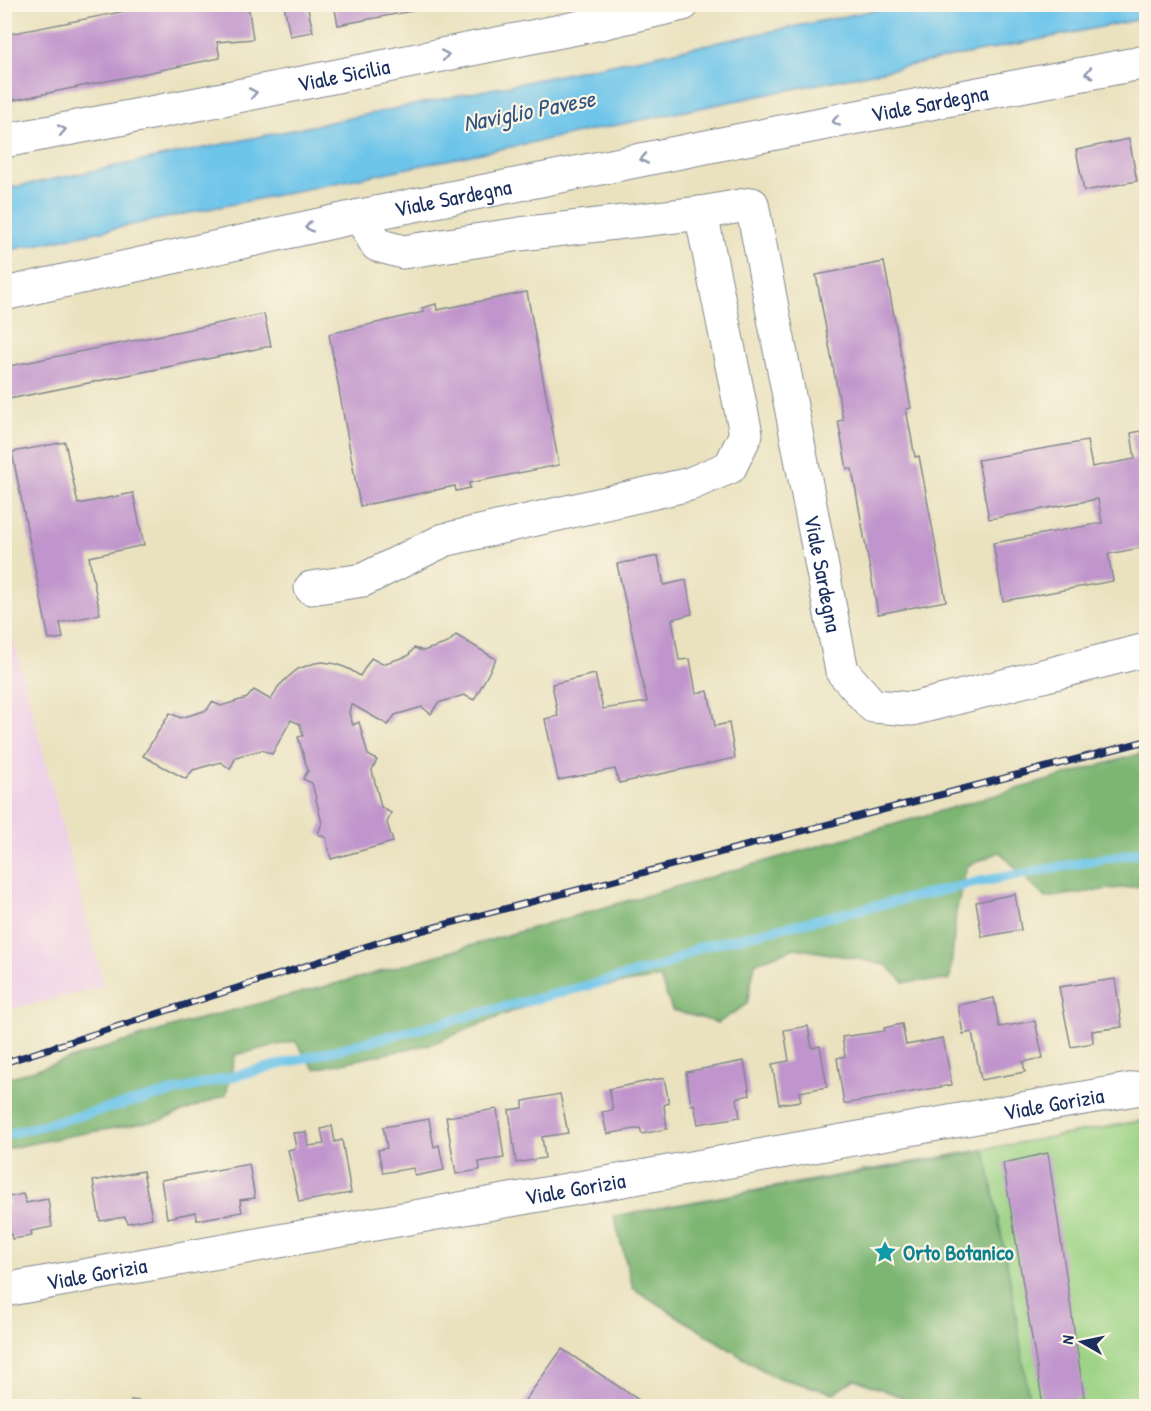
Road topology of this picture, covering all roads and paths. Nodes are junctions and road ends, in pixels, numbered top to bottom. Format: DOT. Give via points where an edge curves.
graph roads {
  1 [pos="683,4"];
  2 [pos="1146,62"];
  3 [pos="4,141"];
  4 [pos="700,213"];
  5 [pos="360,216"];
  6 [pos="4,294"];
  7 [pos="311,588"];
  8 [pos="1146,651"];
  9 [pos="1146,1087"];
  10 [pos="4,1290"];
  3 -- 1 [label="street, Viale Sicilia, one-way"];
  2 -- 5 [label="street, Viale Sardegna, one-way"];
  4 -- 5 [label="street, Viale Sardegna" via="403,252 377,245"];
  4 -- 7 [label="street" via="747,434 730,467 690,484 444,540 363,580"];
  4 -- 8 [label="street, Viale Sardegna" via="752,204 842,671 873,706 912,709"];
  5 -- 6 [label="street, Viale Sardegna, one-way"];
  9 -- 10 [label="street, Viale Gorizia"];
}
